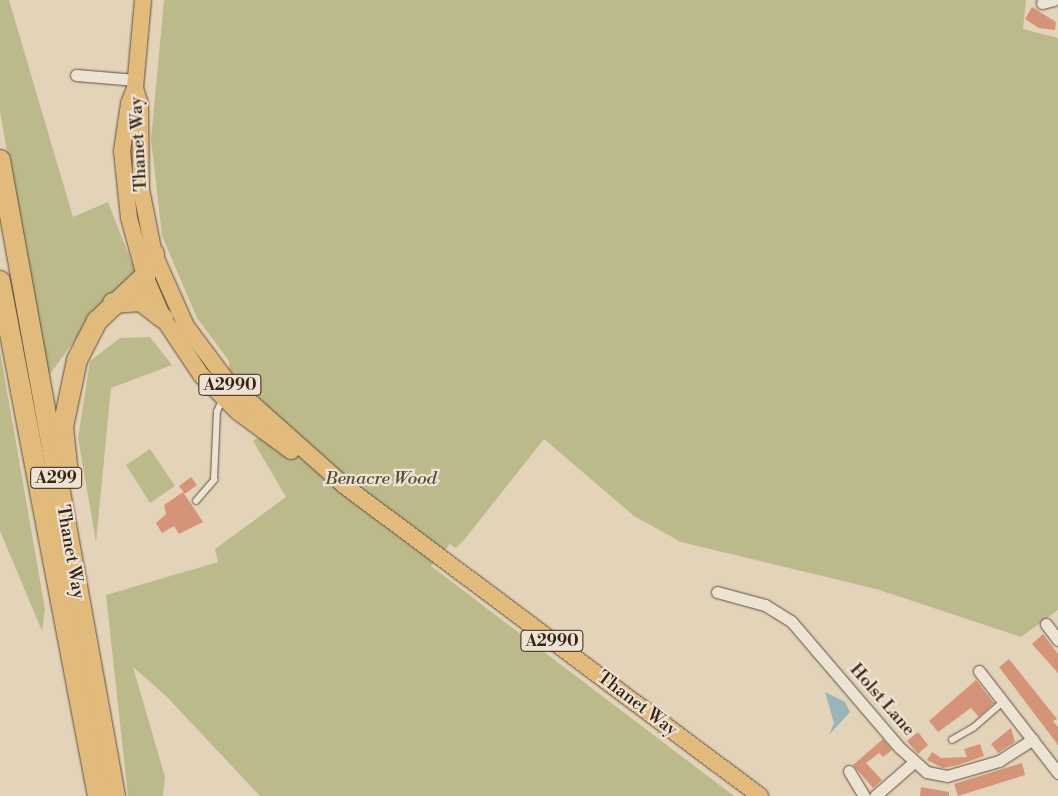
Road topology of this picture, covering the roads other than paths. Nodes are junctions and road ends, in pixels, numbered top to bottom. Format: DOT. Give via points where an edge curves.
graph roads {
  1 [pos="143,0"];
  2 [pos="1054,0"];
  3 [pos="1042,3"];
  4 [pos="76,75"];
  5 [pos="136,84"];
  6 [pos="0,160"];
  7 [pos="154,254"];
  8 [pos="145,276"];
  9 [pos="0,281"];
  10 [pos="0,302"];
  11 [pos="113,303"];
  12 [pos="163,318"];
  13 [pos="12,348"];
  14 [pos="223,398"];
  15 [pos="345,486"];
  16 [pos="196,501"];
  17 [pos="716,592"];
  18 [pos="1046,624"];
  19 [pos="1057,638"];
  20 [pos="86,643"];
  21 [pos="979,671"];
  22 [pos="1003,702"];
  23 [pos="1033,739"];
  24 [pos="952,740"];
  25 [pos="914,762"];
  26 [pos="849,771"];
  27 [pos="1058,773"];
  28 [pos="98,796"];
  29 [pos="115,796"];
  30 [pos="760,796"];
  31 [pos="864,796"];
  32 [pos="875,796"];
  1 -- 5 [label="main road, Thanet Way / A2990"];
  2 -- 3 [label="street"];
  4 -- 5 [label="street"];
  5 -- 7 [label="main road, Thanet Way / A2990" via="140,104 141,190"];
  5 -- 8 [label="main road, Thanet Way / A2990" via="123,133 124,180 130,224"];
  6 -- 20 [label="highway, Thanet Way / A299"];
  7 -- 8 [label="highway"];
  7 -- 15 [label="main road, Thanet Way / A2990" via="178,312 214,367 254,408"];
  8 -- 11 [label="highway"];
  8 -- 12 [label="main road, Thanet Way / A2990"];
  9 -- 13 [label="highway, Thanet Way / A299"];
  10 -- 13 [label="highway"];
  11 -- 12 [label="highway" via="141,301"];
  11 -- 20 [label="highway" via="93,328 76,360 63,427 84,584"];
  12 -- 14 [label="main road, Thanet Way / A2990" via="194,367"];
  13 -- 28 [label="highway, Thanet Way / A299"];
  14 -- 15 [label="main road, Thanet Way / A2990" via="266,435"];
  14 -- 16 [label="lane" via="217,412 214,480"];
  15 -- 30 [label="main road, Thanet Way / A2990"];
  17 -- 25 [label="street, Holst Lane" via="765,605 790,621"];
  18 -- 19 [label="street"];
  20 -- 29 [label="highway, Thanet Way / A299"];
  21 -- 22 [label="street"];
  22 -- 23 [label="street"];
  22 -- 24 [label="lane" via="973,728"];
  23 -- 25 [label="street, Holst Lane" via="1005,758 947,776 932,774"];
  23 -- 27 [label="street"];
  25 -- 32 [label="street"];
  26 -- 31 [label="street"];
}
